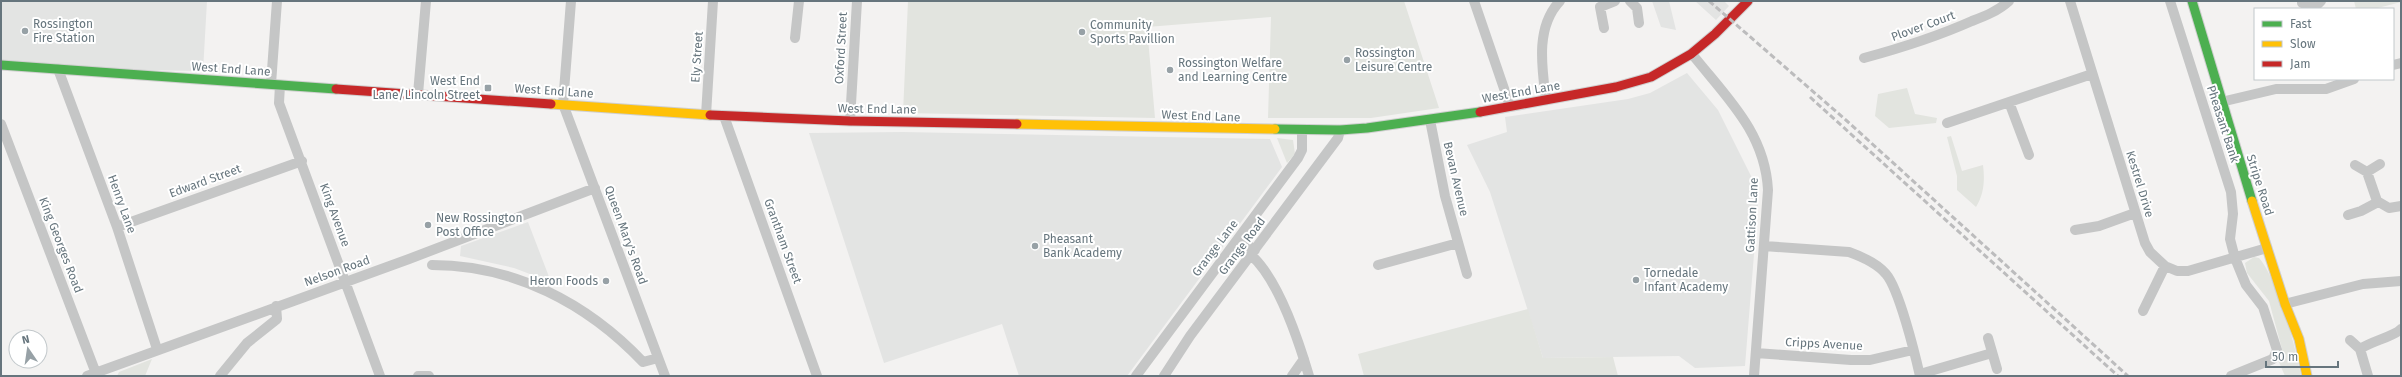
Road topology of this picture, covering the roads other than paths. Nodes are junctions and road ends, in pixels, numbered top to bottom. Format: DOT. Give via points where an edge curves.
graph roads {
  1 [pos="277,1"];
  2 [pos="426,1"];
  3 [pos="571,1"];
  4 [pos="713,1"];
  5 [pos="799,1"];
  6 [pos="857,1"];
  7 [pos="1474,1"];
  8 [pos="1615,1"];
  9 [pos="1630,1"];
  10 [pos="1748,1"];
  11 [pos="2010,1"];
  12 [pos="2070,1"];
  13 [pos="2170,1"];
  14 [pos="2192,1"];
  15 [pos="1555,3"];
  16 [pos="2302,3"];
  17 [pos="1597,4"];
  18 [pos="2319,5"];
  19 [pos="1639,23"];
  20 [pos="1604,28"];
  21 [pos="795,38"];
  22 [pos="1692,54"];
  23 [pos="1864,58"];
  24 [pos="1,65"];
  25 [pos="58,69"];
  26 [pos="2092,74"];
  27 [pos="2340,81"];
  28 [pos="275,85"];
  29 [pos="418,94"];
  30 [pos="1546,100"];
  31 [pos="2009,102"];
  32 [pos="2221,102"];
  33 [pos="564,104"];
  34 [pos="1510,106"];
  35 [pos="706,115"];
  36 [pos="724,116"];
  37 [pos="1430,120"];
  38 [pos="850,121"];
  39 [pos="1,124"];
  40 [pos="1947,124"];
  41 [pos="1340,130"];
  42 [pos="1302,131"];
  43 [pos="2028,155"];
  44 [pos="302,161"];
  45 [pos="2380,164"];
  46 [pos="2355,165"];
  47 [pos="2367,172"];
  48 [pos="595,188"];
  49 [pos="2378,202"];
  50 [pos="2401,206"];
  51 [pos="2135,213"];
  52 [pos="2348,215"];
  53 [pos="117,227"];
  54 [pos="2075,230"];
  55 [pos="1238,239"];
  56 [pos="1458,243"];
  57 [pos="1764,246"];
  58 [pos="2267,248"];
  59 [pos="1253,252"];
  60 [pos="2235,258"];
  61 [pos="432,265"];
  62 [pos="1378,265"];
  63 [pos="2165,266"];
  64 [pos="1467,274"];
  65 [pos="345,281"];
  66 [pos="2401,281"];
  67 [pos="2285,304"];
  68 [pos="276,306"];
  69 [pos="2143,311"];
  70 [pos="2401,328"];
  71 [pos="1988,338"];
  72 [pos="2350,340"];
  73 [pos="157,349"];
  74 [pos="2360,349"];
  75 [pos="1913,350"];
  76 [pos="1756,353"];
  77 [pos="1992,353"];
  78 [pos="658,358"];
  79 [pos="1304,359"];
  80 [pos="1997,369"];
  81 [pos="93,375"];
  82 [pos="1920,375"];
  83 [pos="220,376"];
  84 [pos="380,376"];
  85 [pos="418,376"];
  86 [pos="429,376"];
  87 [pos="665,376"];
  88 [pos="817,376"];
  89 [pos="1136,376"];
  90 [pos="1164,376"];
  91 [pos="1292,376"];
  92 [pos="1309,376"];
  93 [pos="1754,376"];
  94 [pos="2231,376"];
  95 [pos="2307,376"];
  96 [pos="2368,376"];
  1 -- 28 [label="street, King Avenue"];
  2 -- 29 [label="street"];
  3 -- 33 [label="street"];
  4 -- 35 [label="street, Ely Street"];
  5 -- 21 [label="street"];
  6 -- 38 [label="street, Oxford Street"];
  7 -- 34 [label="street"];
  8 -- 17 [label="street"];
  9 -- 19 [label="street" via="1637,8"];
  10 -- 22 [label="street, West End Lane"];
  11 -- 23 [label="street, Plover Court" via="1995,11 1940,35"];
  12 -- 26 [label="street, Kestrel Drive"];
  13 -- 60 [label="street, Pheasant Bank" via="2231,192 2233,214 2230,239"];
  14 -- 32 [label="street, Stripe Road"];
  15 -- 30 [label="street" via="1543,36 1541,58"];
  16 -- 18 [label="street"];
  17 -- 20 [label="street"];
  22 -- 30 [label="street, West End Lane" via="1651,78"];
  22 -- 57 [label="street, Gattison Lane" via="1749,125 1762,153 1767,170 1768,190"];
  24 -- 25 [label="street, West End Lane"];
  25 -- 28 [label="street, West End Lane"];
  25 -- 53 [label="street, Henry Lane"];
  26 -- 31 [label="street"];
  26 -- 51 [label="street, Kestrel Drive"];
  27 -- 32 [label="street" via="2315,90 2264,91"];
  28 -- 29 [label="street, West End Lane"];
  28 -- 44 [label="street, King Avenue" via="279,103"];
  29 -- 33 [label="street, West End Lane"];
  30 -- 34 [label="street, West End Lane"];
  31 -- 40 [label="street"];
  31 -- 43 [label="street"];
  32 -- 58 [label="street, Stripe Road"];
  33 -- 35 [label="street, West End Lane"];
  33 -- 48 [label="street, Queen Mary's Road"];
  34 -- 37 [label="street, West End Lane"];
  35 -- 36 [label="street, West End Lane"];
  36 -- 38 [label="street, West End Lane"];
  36 -- 88 [label="street, Grantham Street"];
  37 -- 41 [label="street, West End Lane"];
  37 -- 56 [label="street, Bevan Avenue" via="1445,196"];
  38 -- 42 [label="street, West End Lane"];
  39 -- 81 [label="street, King Georges Road"];
  41 -- 42 [label="street, West End Lane"];
  41 -- 59 [label="street, Grange Road" via="1338,138"];
  42 -- 55 [label="street, Grange Lane" via="1302,150 1298,158"];
  44 -- 53 [label="street, Edward Street"];
  44 -- 65 [label="street, King Avenue"];
  45 -- 47 [label="street"];
  46 -- 47 [label="street"];
  47 -- 49 [label="street"];
  48 -- 65 [label="street, Nelson Road"];
  48 -- 78 [label="street, Queen Mary's Road"];
  49 -- 50 [label="street" via="2389,208"];
  49 -- 52 [label="street"];
  51 -- 54 [label="street" via="2099,226"];
  51 -- 63 [label="street, Kestrel Drive" via="2150,252"];
  53 -- 73 [label="street, Henry Lane"];
  55 -- 59 [label="street"];
  55 -- 89 [label="street, Grange Lane"];
  56 -- 62 [label="street"];
  56 -- 64 [label="street, Bevan Avenue"];
  57 -- 75 [label="street" via="1849,252 1873,262 1891,280"];
  57 -- 76 [label="street, Gattison Lane"];
  58 -- 60 [label="street, Kestrel Drive"];
  58 -- 67 [label="street, Stripe Road"];
  59 -- 79 [label="street" via="1282,304"];
  59 -- 90 [label="street, Grange Road" via="1190,336"];
  60 -- 63 [label="street, Kestrel Drive" via="2188,271 2177,271"];
  60 -- 94 [label="street, Pheasant Bank" via="2246,285 2263,307 2277,350 2273,359"];
  61 -- 78 [label="street" via="486,270 540,287 590,316 643,362"];
  63 -- 69 [label="street"];
  65 -- 68 [label="street, Nelson Road"];
  65 -- 84 [label="street, King Avenue"];
  66 -- 67 [label="street" via="2363,284"];
  67 -- 95 [label="street, Stripe Road" via="2299,339"];
  68 -- 73 [label="street, Nelson Road"];
  68 -- 83 [label="street" via="277,318 247,342"];
  70 -- 74 [label="street" via="2393,334 2370,341"];
  71 -- 77 [label="street"];
  72 -- 74 [label="street"];
  73 -- 81 [label="street, Nelson Road"];
  74 -- 96 [label="street"];
  75 -- 76 [label="street, Cripps Avenue" via="1870,360"];
  75 -- 82 [label="street"];
  76 -- 93 [label="street, Gattison Lane"];
  77 -- 80 [label="street"];
  77 -- 82 [label="street"];
  78 -- 87 [label="street, Queen Mary's Road"];
  79 -- 91 [label="street"];
  79 -- 92 [label="street"];
  85 -- 86 [label="street"];
}
